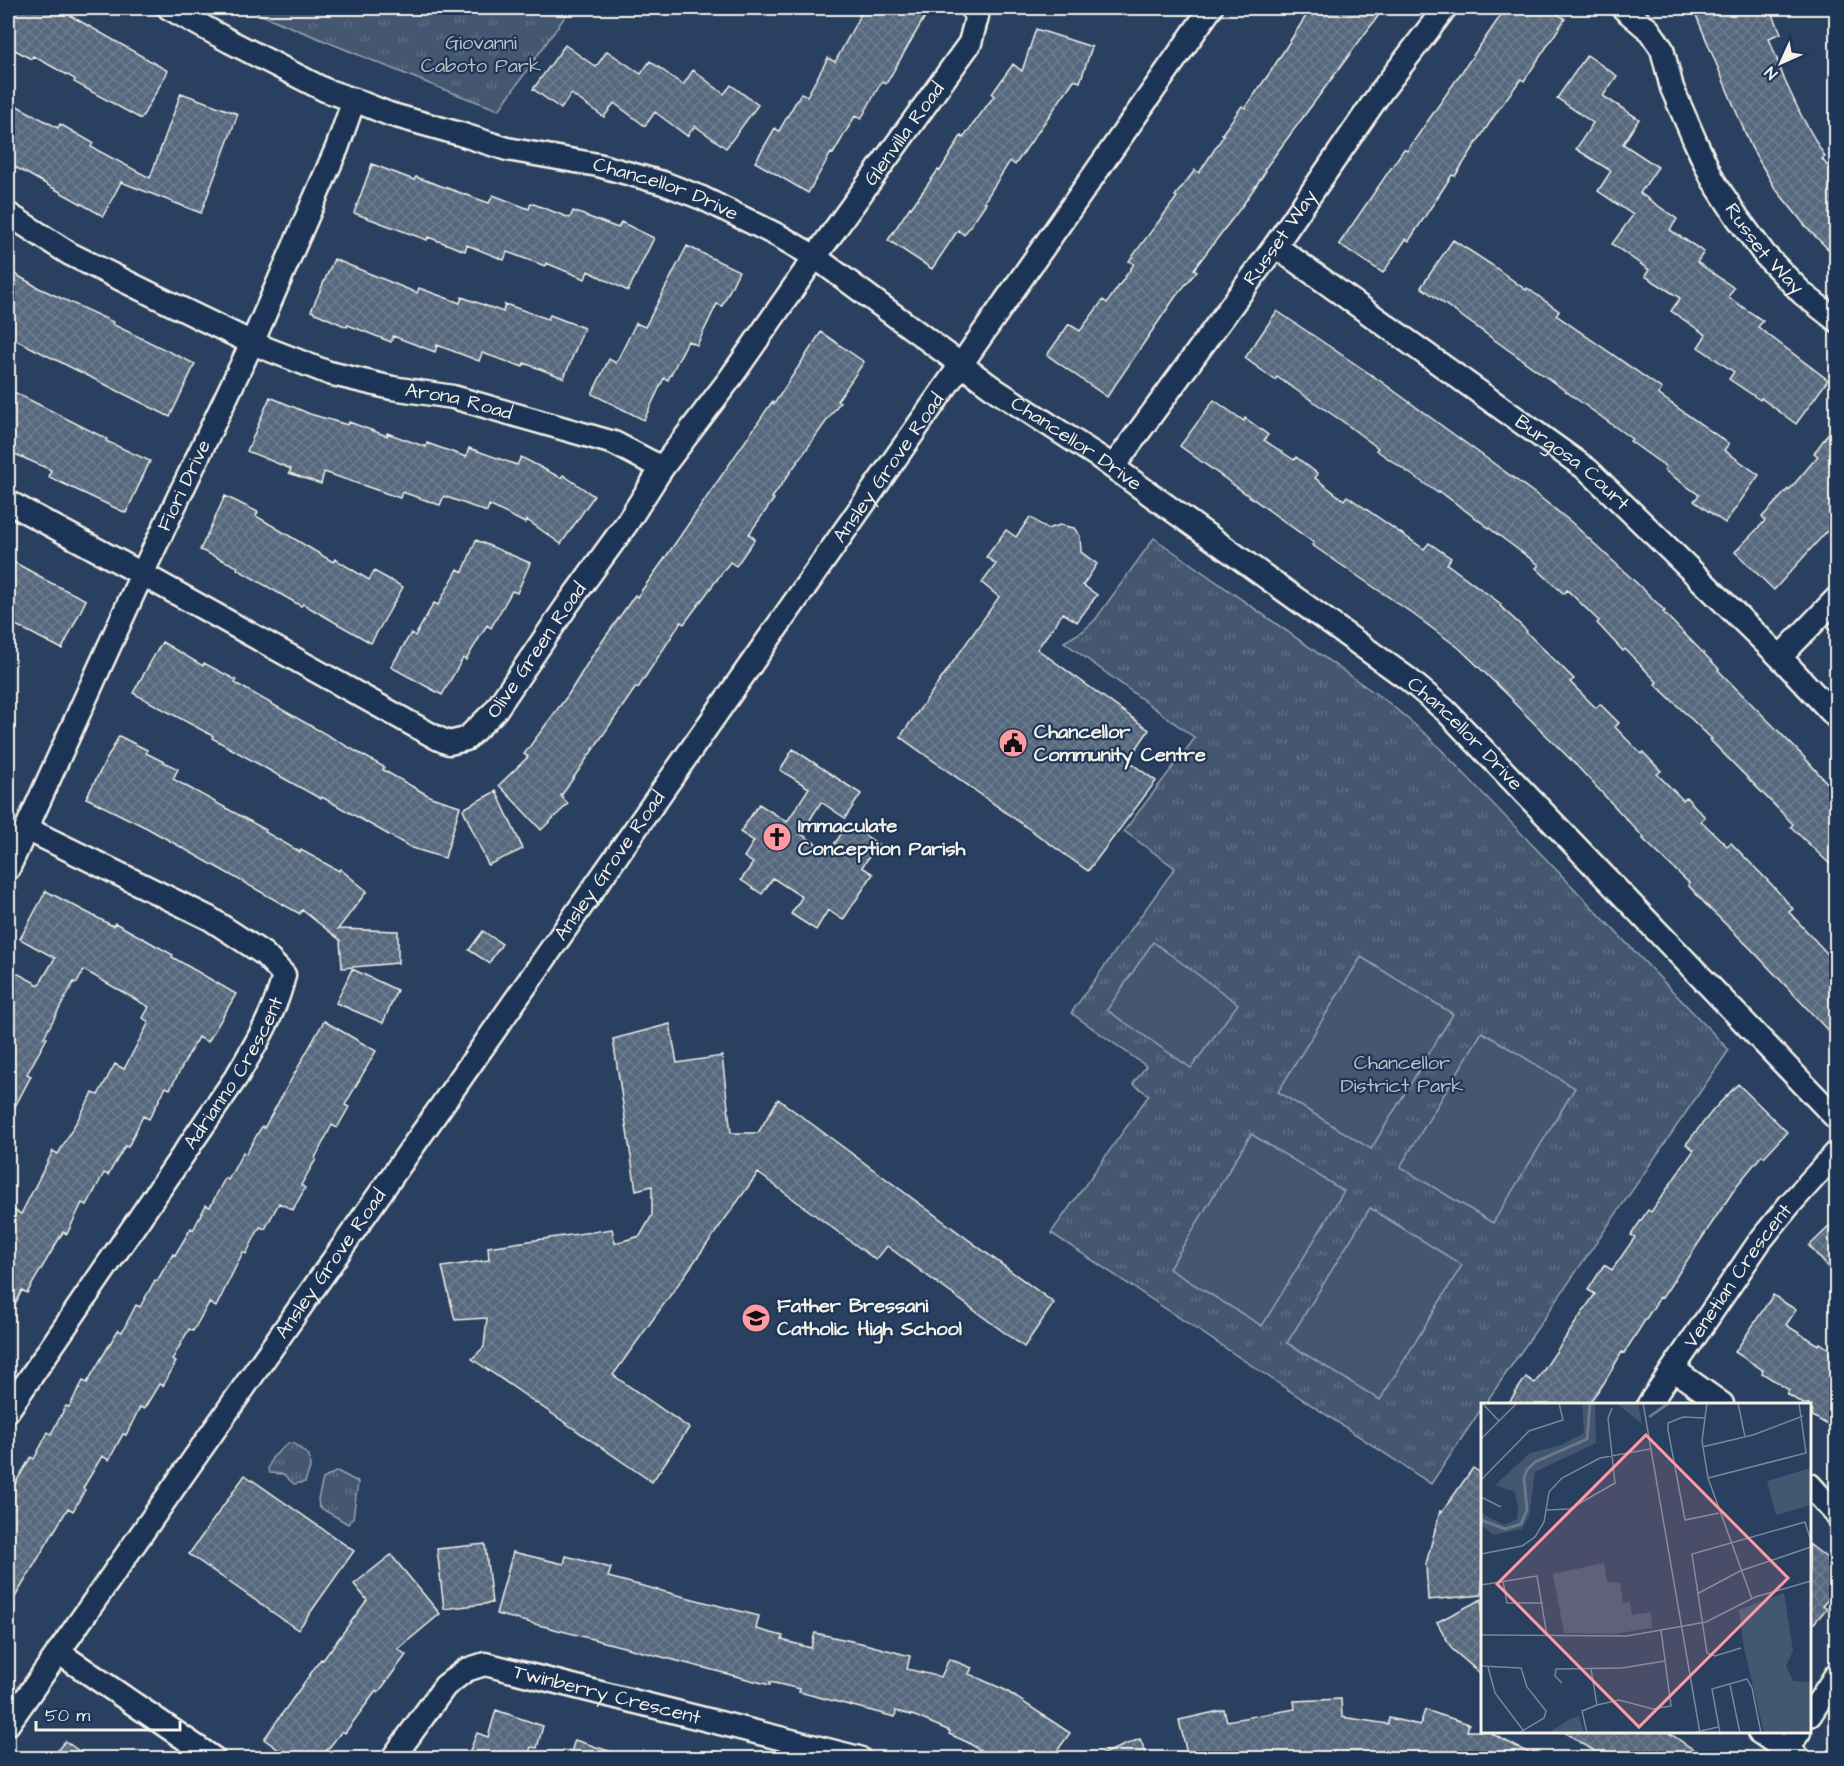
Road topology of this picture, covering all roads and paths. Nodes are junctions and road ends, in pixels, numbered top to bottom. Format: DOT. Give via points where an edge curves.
graph roads {
  1 [pos="169,8"];
  2 [pos="971,8"];
  3 [pos="1211,8"];
  4 [pos="1445,8"];
  5 [pos="1623,8"];
  6 [pos="354,100"];
  7 [pos="8,214"];
  8 [pos="1275,246"];
  9 [pos="815,257"];
  10 [pos="1836,320"];
  11 [pos="252,343"];
  12 [pos="961,363"];
  13 [pos="1113,467"];
  14 [pos="662,468"];
  15 [pos="8,502"];
  16 [pos="142,574"];
  17 [pos="1836,599"];
  18 [pos="1780,657"];
  19 [pos="1836,717"];
  20 [pos="27,829"];
  21 [pos="8,869"];
  22 [pos="1836,1118"];
  23 [pos="1836,1153"];
  24 [pos="1673,1369"];
  25 [pos="1649,1403"];
  26 [pos="1721,1403"];
  27 [pos="8,1410"];
  28 [pos="1811,1487"];
  29 [pos="1836,1514"];
  30 [pos="58,1652"];
  31 [pos="1836,1675"];
  32 [pos="1811,1712"];
  33 [pos="8,1724"];
  34 [pos="1762,1733"];
  35 [pos="1798,1733"];
  36 [pos="1792,1754"];
  37 [pos="213,1758"];
  38 [pos="393,1758"];
  39 [pos="859,1758"];
  1 -- 6 [label="street, Chancellor Drive" via="325,90"];
  2 -- 9 [label="street, Glenvilla Road" via="977,16 970,43"];
  3 -- 12 [label="street, Ansley Grove Road"];
  4 -- 8 [label="street, Russet Way" via="1380,93"];
  5 -- 10 [label="street, Russet Way" via="1649,30 1662,49 1672,88 1713,180 1737,218 1765,255 1803,294"];
  6 -- 9 [label="street, Chancellor Drive" via="507,149 598,165 663,183 738,214"];
  6 -- 11 [label="street, Fiori Drive"];
  7 -- 11 [label="street, Arona Road" via="70,254"];
  8 -- 13 [label="street, Russet Way"];
  8 -- 18 [label="street, Burgosa Court" via="1588,470"];
  9 -- 12 [label="street, Chancellor Drive"];
  9 -- 14 [label="street, Olive Green Road"];
  11 -- 14 [label="street, Arona Road" via="329,373 453,397 614,443"];
  11 -- 16 [label="street, Fiori Drive"];
  12 -- 13 [label="street, Chancellor Drive"];
  12 -- 30 [label="street, Ansley Grove Road"];
  13 -- 22 [label="street, Chancellor Drive" via="1446,711"];
  14 -- 16 [label="street, Olive Green Road" via="495,711 466,739 449,743"];
  15 -- 16 [label="street, Olive Green Road"];
  16 -- 20 [label="street, Fiori Drive"];
  17 -- 18 [label="street"];
  18 -- 19 [label="street, Burgosa Court"];
  20 -- 21 [label="street, Fiori Drive"];
  20 -- 27 [label="street, Adrianno Crescent" via="209,918 264,954 284,975 280,995 237,1076"];
  23 -- 24 [label="street, Venetian Crescent" via="1760,1241"];
  24 -- 25 [label="street, Venetian Crescent"];
  24 -- 26 [label="street"];
  28 -- 29 [label="street"];
  30 -- 33 [label="street, Ansley Grove Road"];
  30 -- 37 [label="street"];
  31 -- 32 [label="street"];
  34 -- 36 [label="street"];
  35 -- 36 [label="street"];
  38 -- 39 [label="street, Twinberry Crescent" via="445,1686 466,1670 484,1664"];
}
